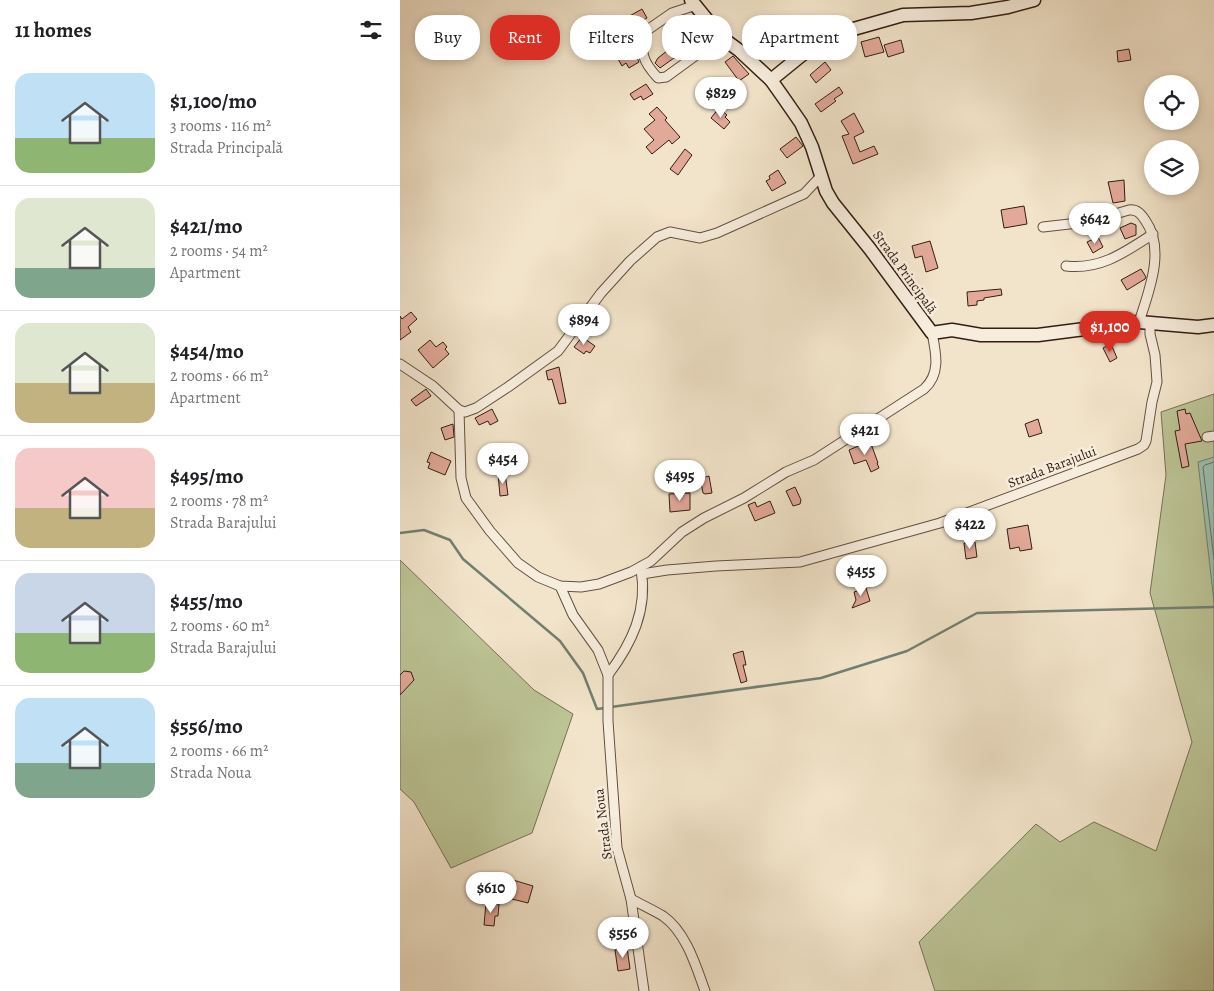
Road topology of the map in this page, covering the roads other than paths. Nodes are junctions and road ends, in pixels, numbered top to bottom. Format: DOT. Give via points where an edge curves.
graph roads {
  1 [pos="1034,0"];
  2 [pos="693,1"];
  3 [pos="669,15"];
  4 [pos="704,15"];
  5 [pos="662,20"];
  6 [pos="732,46"];
  7 [pos="690,60"];
  8 [pos="770,80"];
  9 [pos="821,176"];
  10 [pos="1043,227"];
  11 [pos="1153,234"];
  12 [pos="1066,266"];
  13 [pos="1145,322"];
  14 [pos="1214,325"];
  15 [pos="932,333"];
  16 [pos="400,364"];
  17 [pos="459,410"];
  18 [pos="641,570"];
  19 [pos="560,586"];
  20 [pos="608,678"];
  21 [pos="631,899"];
  22 [pos="644,991"];
  23 [pos="704,991"];
  1 -- 8 [label="main road" via="971,13 903,15 850,30 803,54"];
  2 -- 3 [label="street"];
  2 -- 4 [label="main road, Strada Principală"];
  5 -- 7 [label="street" via="646,31 641,49 652,72 658,78 666,78"];
  6 -- 8 [label="main road, Strada Principală"];
  8 -- 9 [label="main road, Strada Principală" via="801,123"];
  9 -- 15 [label="main road, Strada Principală" via="833,203"];
  9 -- 17 [label="street" via="804,194 718,233 700,238 670,232 657,237 605,288 558,351 476,408 466,412"];
  10 -- 11 [label="street" via="1086,222 1133,210 1140,213"];
  11 -- 12 [label="street" via="1120,255 1090,267"];
  11 -- 13 [label="street" via="1155,246"];
  13 -- 14 [label="main road, Strada Principală" via="1198,327"];
  13 -- 15 [label="main road, Strada Principală" via="1038,335 981,335 952,330"];
  13 -- 18 [label="street, Strada Barajului" via="1155,355 1157,382 1146,441 1142,447 940,523 800,562"];
  15 -- 18 [label="street" via="936,367 931,382 924,389 814,460 786,472 682,532"];
  16 -- 17 [label="street" via="433,386"];
  17 -- 19 [label="street" via="461,478 466,498 518,563 538,577"];
  18 -- 19 [label="street" via="599,584"];
  18 -- 20 [label="street" via="643,600 640,618"];
  19 -- 20 [label="street" via="573,615 598,650"];
  20 -- 21 [label="street, Strada Noua" via="617,848"];
  21 -- 22 [label="street, Strada Noua"];
  21 -- 23 [label="street" via="664,917 681,936"];
}
